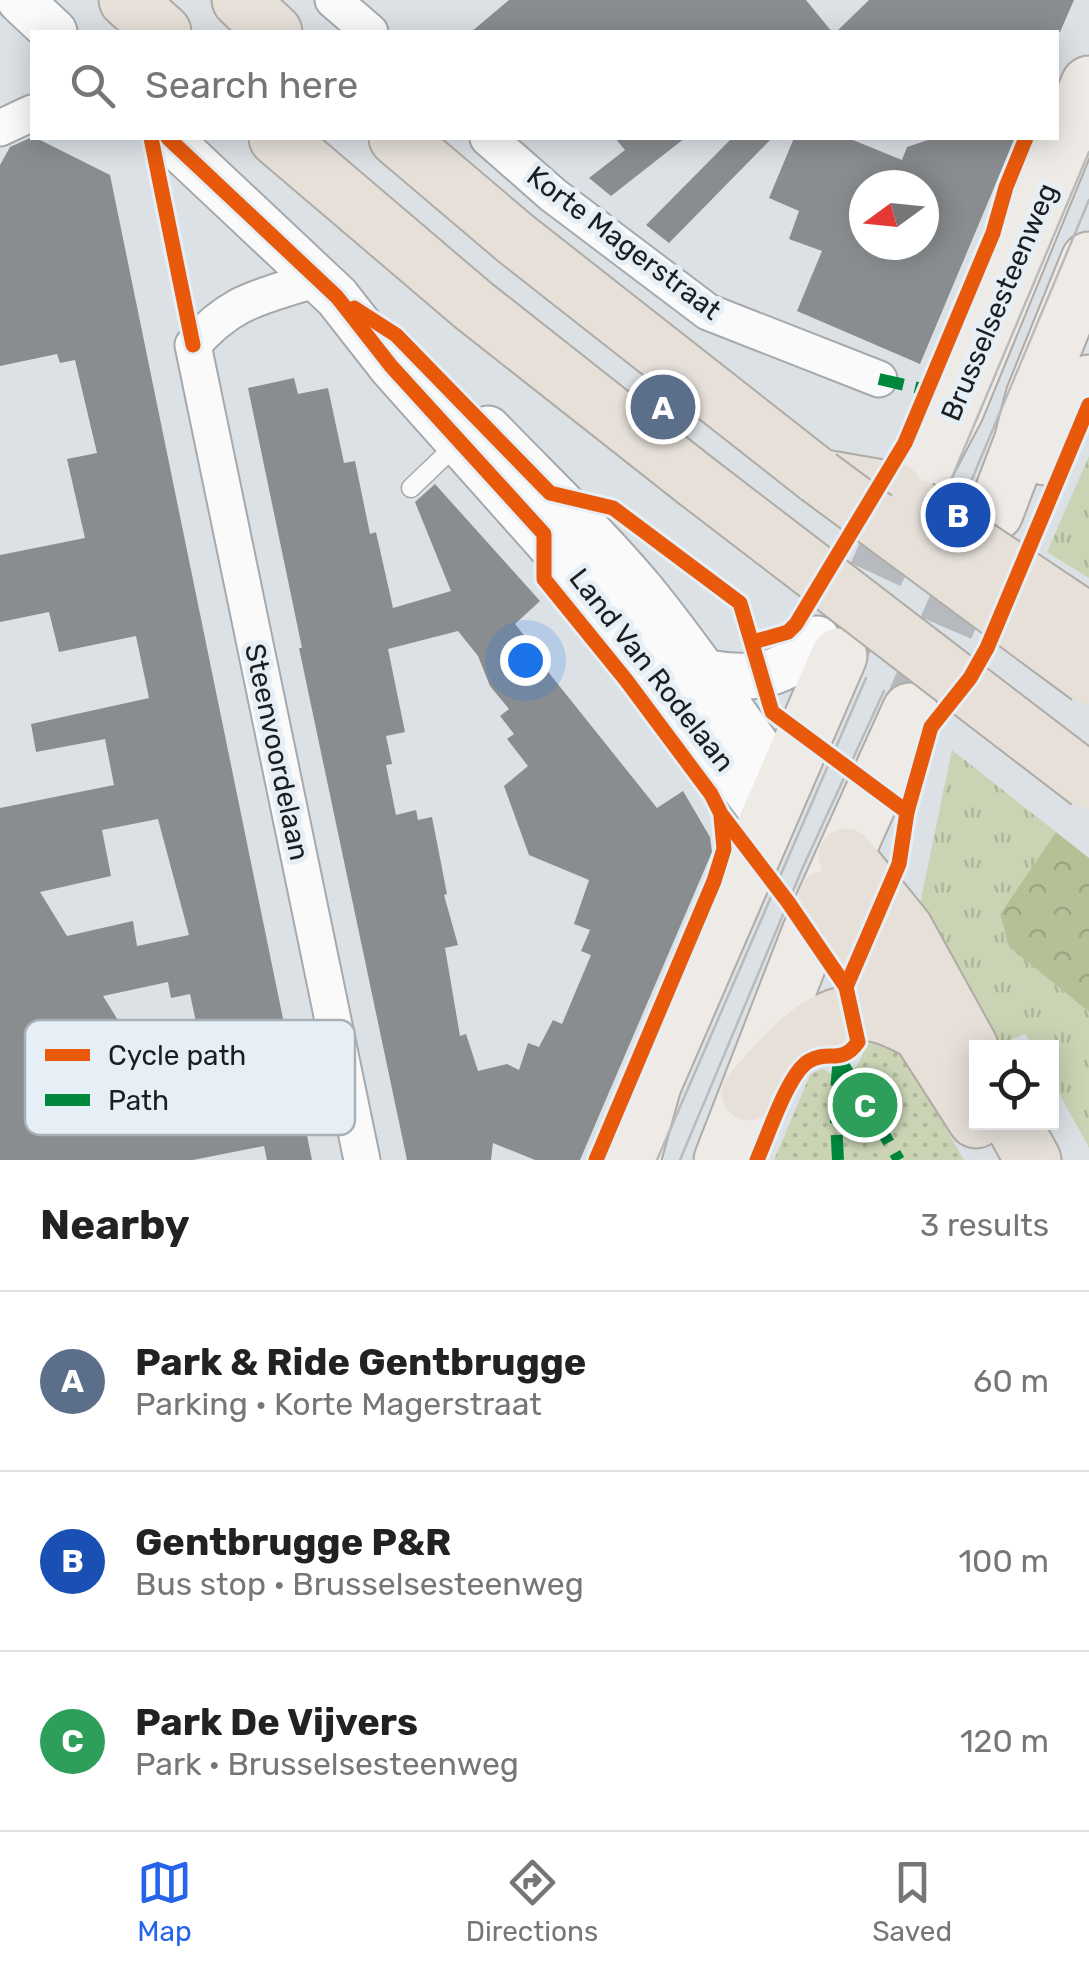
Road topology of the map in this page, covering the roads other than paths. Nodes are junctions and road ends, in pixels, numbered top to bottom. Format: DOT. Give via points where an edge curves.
graph roads {
  1 [pos="20,0"];
  2 [pos="116,0"];
  3 [pos="127,0"];
  4 [pos="240,0"];
  5 [pos="333,0"];
  6 [pos="52,30"];
  7 [pos="124,30"];
  8 [pos="160,30"];
  9 [pos="272,30"];
  10 [pos="368,30"];
  11 [pos="1089,84"];
  12 [pos="30,114"];
  13 [pos="0,128"];
  14 [pos="170,140"];
  15 [pos="279,140"];
  16 [pos="399,140"];
  17 [pos="490,140"];
  18 [pos="1077,172"];
  19 [pos="1089,260"];
  20 [pos="328,287"];
  21 [pos="879,379"];
  22 [pos="1089,383"];
  23 [pos="470,432"];
  24 [pos="928,462"];
  25 [pos="819,477"];
  26 [pos="412,488"];
  27 [pos="1089,622"];
  28 [pos="828,648"];
  29 [pos="707,673"];
  30 [pos="1089,677"];
  31 [pos="910,711"];
  32 [pos="1089,782"];
  33 [pos="776,801"];
  34 [pos="836,877"];
  35 [pos="333,1020"];
  36 [pos="920,1032"];
  37 [pos="969,1046"];
  38 [pos="749,1093"];
  39 [pos="969,1109"];
  40 [pos="355,1126"];
  41 [pos="983,1130"];
  42 [pos="1016,1130"];
  43 [pos="362,1160"];
  44 [pos="632,1160"];
  45 [pos="722,1160"];
  46 [pos="1002,1160"];
  47 [pos="1032,1160"];
  1 -- 6 [label="street"];
  2 -- 7 [label="street"];
  3 -- 8 [label="highway"];
  4 -- 9 [label="highway"];
  5 -- 10 [label="street"];
  11 -- 18 [label="main road, Brusselsesteenweg"];
  12 -- 13 [label="street"];
  14 -- 20 [label="street, Land Van Rodelaan"];
  15 -- 32 [label="highway, bridge" via="473,305"];
  16 -- 25 [label="highway"];
  17 -- 21 [label="street, Korte Magerstraat" via="708,312"];
  18 -- 24 [label="main road, Brusselsesteenweg"];
  19 -- 22 [label="main road" via="994,513 1034,482 1065,408"];
  20 -- 23 [label="street, Land Van Rodelaan" via="396,335"];
  20 -- 35 [label="street, Steenvoordelaan" via="255,298 228,310 193,344"];
  23 -- 26 [label="lane"];
  23 -- 29 [label="street, Land Van Rodelaan" via="600,544"];
  23 -- 33 [label="street, Land Van Rodelaan" via="626,630"];
  25 -- 27 [label="highway, bridge" via="894,490"];
  25 -- 30 [label="highway, bridge"];
  28 -- 29 [label="street" via="762,676"];
  28 -- 33 [label="main road"];
  29 -- 33 [label="street, Land Van Rodelaan"];
  31 -- 34 [label="main road"];
  33 -- 34 [label="main road"];
  33 -- 44 [label="main road" via="652,1086"];
  34 -- 36 [label="highway"];
  34 -- 37 [label="highway" via="905,929"];
  34 -- 38 [label="main road"];
  36 -- 38 [label="highway" via="876,1014 832,1020 796,1042"];
  36 -- 39 [label="highway"];
  38 -- 45 [label="main road"];
  40 -- 43 [label="street, Steenvoordelaan"];
  41 -- 46 [label="highway"];
  42 -- 47 [label="highway"];
}
